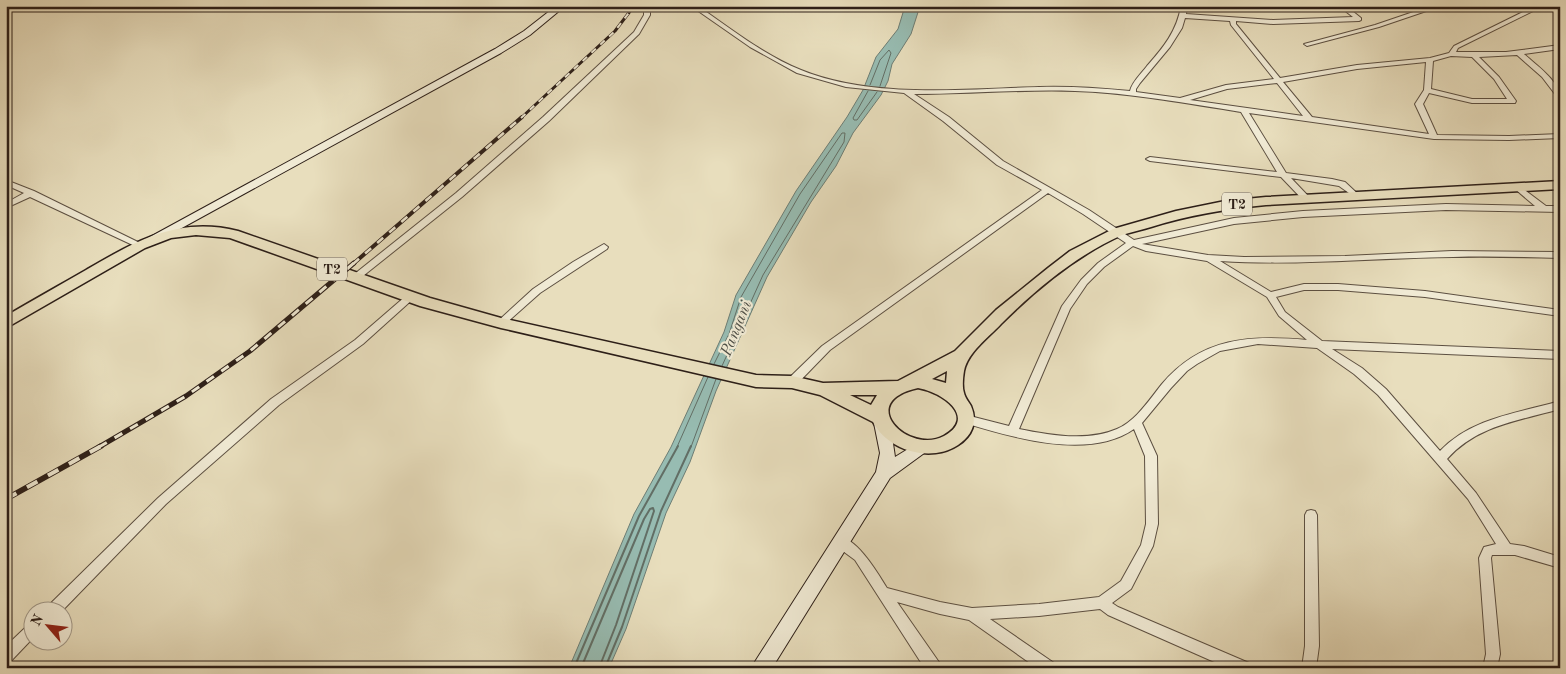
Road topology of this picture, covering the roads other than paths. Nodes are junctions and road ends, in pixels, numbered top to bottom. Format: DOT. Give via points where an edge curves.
graph roads {
  1 [pos="561,6"];
  2 [pos="647,6"];
  3 [pos="694,6"];
  4 [pos="1184,6"];
  5 [pos="1342,6"];
  6 [pos="1438,6"];
  7 [pos="1540,6"];
  8 [pos="1184,16"];
  9 [pos="1359,19"];
  10 [pos="1233,20"];
  11 [pos="1376,26"];
  12 [pos="1307,44"];
  13 [pos="1560,47"];
  14 [pos="1451,54"];
  15 [pos="1520,54"];
  16 [pos="1474,55"];
  17 [pos="1430,60"];
  18 [pos="1277,81"];
  19 [pos="1427,90"];
  20 [pos="907,92"];
  21 [pos="1133,95"];
  22 [pos="1560,97"];
  23 [pos="1176,101"];
  24 [pos="1244,110"];
  25 [pos="1310,119"];
  26 [pos="1560,136"];
  27 [pos="1434,138"];
  28 [pos="1150,159"];
  29 [pos="1282,174"];
  30 [pos="6,182"];
  31 [pos="1560,185"];
  32 [pos="1518,187"];
  33 [pos="1047,190"];
  34 [pos="31,193"];
  35 [pos="1356,196"];
  36 [pos="1307,199"];
  37 [pos="6,206"];
  38 [pos="206,208"];
  39 [pos="1544,209"];
  40 [pos="1560,209"];
  41 [pos="196,231"];
  42 [pos="1118,232"];
  43 [pos="1132,243"];
  44 [pos="140,245"];
  45 [pos="604,247"];
  46 [pos="1560,255"];
  47 [pos="1208,258"];
  48 [pos="355,278"];
  49 [pos="1270,295"];
  50 [pos="410,297"];
  51 [pos="1560,313"];
  52 [pos="501,322"];
  53 [pos="6,323"];
  54 [pos="1320,344"];
  55 [pos="961,355"];
  56 [pos="1560,355"];
  57 [pos="792,382"];
  58 [pos="900,386"];
  59 [pos="823,389"];
  60 [pos="955,396"];
  61 [pos="1560,405"];
  62 [pos="966,419"];
  63 [pos="881,420"];
  64 [pos="1136,422"];
  65 [pos="1012,432"];
  66 [pos="921,447"];
  67 [pos="1441,458"];
  68 [pos="884,473"];
  69 [pos="1311,515"];
  70 [pos="840,542"];
  71 [pos="1507,549"];
  72 [pos="1560,563"];
  73 [pos="885,593"];
  74 [pos="61,602"];
  75 [pos="1102,603"];
  76 [pos="972,614"];
  77 [pos="22,640"];
  78 [pos="6,656"];
  79 [pos="762,668"];
  80 [pos="936,668"];
  81 [pos="1049,668"];
  82 [pos="1244,668"];
  83 [pos="1309,668"];
  84 [pos="1490,668"];
  1 -- 38 [label="main road" via="506,46"];
  2 -- 48 [label="street" via="647,15 637,33 546,119 459,195"];
  3 -- 20 [label="street" via="785,65 814,77"];
  4 -- 8 [label="street"];
  5 -- 9 [label="street"];
  6 -- 11 [label="street"];
  7 -- 14 [label="street" via="1456,47"];
  8 -- 10 [label="street"];
  8 -- 21 [label="street" via="1175,37 1138,82"];
  9 -- 10 [label="street"];
  9 -- 11 [label="street"];
  10 -- 18 [label="street"];
  11 -- 12 [label="street"];
  13 -- 15 [label="street"];
  14 -- 16 [label="street"];
  14 -- 17 [label="street"];
  15 -- 16 [label="street"];
  15 -- 22 [label="street" via="1544,76"];
  16 -- 19 [label="street" via="1497,78 1512,101 1472,100"];
  17 -- 18 [label="street" via="1357,67"];
  17 -- 19 [label="street"];
  18 -- 23 [label="street" via="1226,87"];
  18 -- 25 [label="street"];
  19 -- 27 [label="street" via="1419,104"];
  20 -- 21 [label="street" via="1066,89"];
  20 -- 33 [label="street" via="1000,163"];
  21 -- 23 [label="street"];
  23 -- 24 [label="street"];
  24 -- 25 [label="street"];
  24 -- 29 [label="street"];
  25 -- 27 [label="street"];
  26 -- 27 [label="street"];
  28 -- 29 [label="street"];
  29 -- 35 [label="street" via="1332,181 1342,184"];
  29 -- 36 [label="street"];
  30 -- 34 [label="street"];
  31 -- 32 [label="highway, T2"];
  32 -- 35 [label="highway, T2"];
  32 -- 39 [label="street"];
  33 -- 42 [label="street"];
  33 -- 57 [label="street" via="826,348"];
  34 -- 37 [label="street"];
  34 -- 44 [label="street"];
  35 -- 36 [label="highway, T2"];
  36 -- 42 [label="highway, T2" via="1225,205 1176,214"];
  38 -- 41 [label="main road"];
  38 -- 44 [label="main road"];
  39 -- 40 [label="street"];
  39 -- 43 [label="street" via="1446,207 1302,214 1234,222"];
  41 -- 44 [label="highway, T2" via="169,234"];
  41 -- 48 [label="highway, T2" via="233,234"];
  42 -- 43 [label="street"];
  42 -- 55 [label="highway, T2" via="1075,254 1053,270"];
  43 -- 47 [label="street" via="1162,252"];
  43 -- 65 [label="street" via="1101,265 1065,308"];
  44 -- 53 [label="highway, T2"];
  45 -- 52 [label="street" via="533,293"];
  46 -- 47 [label="street"];
  47 -- 49 [label="street"];
  48 -- 50 [label="highway, T2"];
  49 -- 51 [label="street" via="1304,287 1338,286 1425,294"];
  49 -- 54 [label="street" via="1282,314"];
  50 -- 52 [label="highway, T2"];
  50 -- 74 [label="street" via="359,342 275,402 162,500"];
  52 -- 57 [label="highway, T2" via="756,381"];
  54 -- 56 [label="street"];
  54 -- 64 [label="street" via="1257,341 1217,348 1172,378"];
  54 -- 67 [label="street" via="1382,392"];
  55 -- 58 [label="highway, T2"];
  55 -- 60 [label="highway" via="955,372"];
  57 -- 59 [label="highway, T2"];
  58 -- 59 [label="highway, T2"];
  58 -- 60 [label="highway, T2" via="932,384"];
  58 -- 63 [label="highway" via="882,401"];
  59 -- 63 [label="highway, T2"];
  60 -- 62 [label="highway" via="964,407"];
  61 -- 67 [label="street" via="1474,430 1460,438"];
  62 -- 65 [label="street"];
  62 -- 66 [label="highway, T2" via="963,431 953,441"];
  63 -- 66 [label="highway, T2" via="891,434 905,443"];
  63 -- 68 [label="main road" via="888,453"];
  64 -- 65 [label="street" via="1126,430 1094,439 1047,438"];
  64 -- 75 [label="street" via="1151,456 1152,524 1147,546 1126,585"];
  66 -- 68 [label="main road"];
  67 -- 71 [label="street" via="1472,496"];
  68 -- 70 [label="main road"];
  69 -- 83 [label="street" via="1312,646"];
  70 -- 73 [label="street" via="859,556"];
  70 -- 79 [label="main road"];
  71 -- 72 [label="street"];
  71 -- 84 [label="street" via="1488,551 1486,558 1493,654"];
  73 -- 76 [label="street"];
  73 -- 80 [label="street"];
  75 -- 76 [label="street"];
  75 -- 82 [label="street" via="1113,611"];
  76 -- 81 [label="street"];
  77 -- 78 [label="street"];
}
